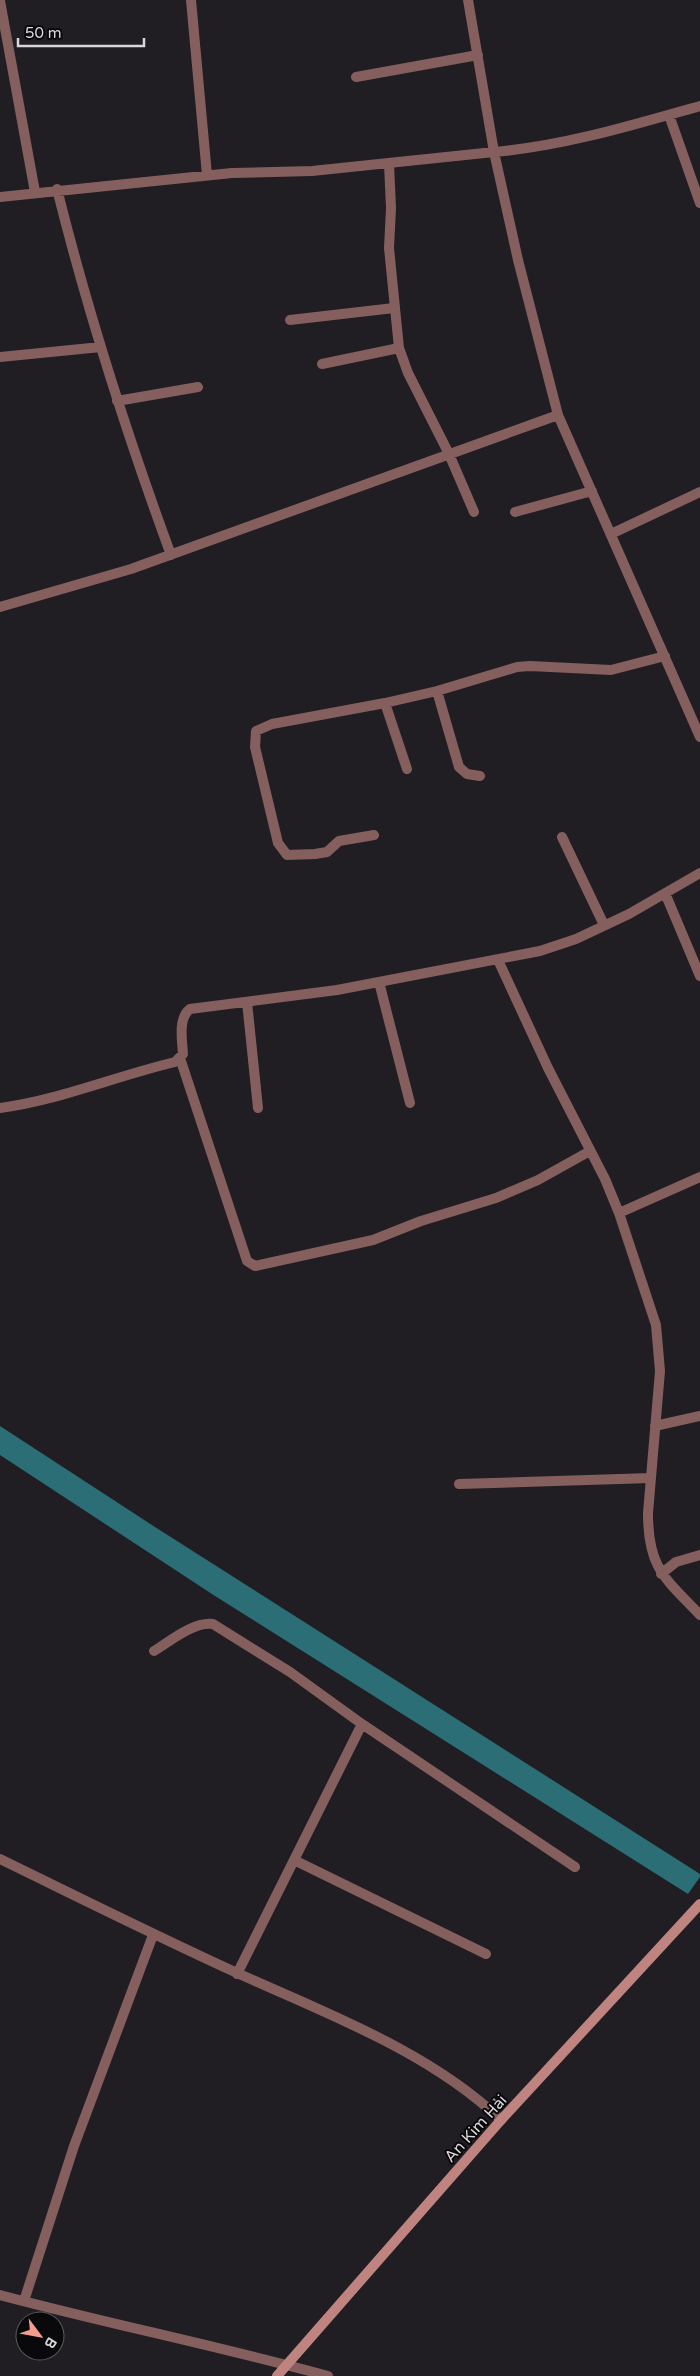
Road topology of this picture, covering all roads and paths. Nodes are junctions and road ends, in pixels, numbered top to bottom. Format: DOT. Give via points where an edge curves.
graph roads {
  1 [pos="191,0"];
  2 [pos="468,0"];
  3 [pos="0,2"];
  4 [pos="478,55"];
  5 [pos="356,77"];
  6 [pos="700,106"];
  7 [pos="669,115"];
  8 [pos="494,152"];
  9 [pos="389,164"];
  10 [pos="207,175"];
  11 [pos="57,189"];
  12 [pos="35,192"];
  13 [pos="0,197"];
  14 [pos="700,203"];
  15 [pos="394,308"];
  16 [pos="290,320"];
  17 [pos="101,347"];
  18 [pos="399,348"];
  19 [pos="0,357"];
  20 [pos="322,364"];
  21 [pos="198,387"];
  22 [pos="117,401"];
  23 [pos="558,415"];
  24 [pos="449,454"];
  25 [pos="592,491"];
  26 [pos="700,492"];
  27 [pos="474,512"];
  28 [pos="514,512"];
  29 [pos="611,534"];
  30 [pos="170,555"];
  31 [pos="0,607"];
  32 [pos="665,656"];
  33 [pos="436,691"];
  34 [pos="385,703"];
  35 [pos="700,737"];
  36 [pos="407,769"];
  37 [pos="480,776"];
  38 [pos="374,835"];
  39 [pos="562,837"];
  40 [pos="700,873"];
  41 [pos="665,893"];
  42 [pos="604,926"];
  43 [pos="498,960"];
  44 [pos="700,976"];
  45 [pos="379,982"];
  46 [pos="247,1002"];
  47 [pos="180,1058"];
  48 [pos="410,1103"];
  49 [pos="0,1108"];
  50 [pos="258,1108"];
  51 [pos="590,1151"];
  52 [pos="700,1177"];
  53 [pos="619,1213"];
  54 [pos="700,1416"];
  55 [pos="655,1426"];
  56 [pos="651,1478"];
  57 [pos="459,1484"];
  58 [pos="700,1555"];
  59 [pos="661,1574"];
  60 [pos="700,1615"];
  61 [pos="154,1651"];
  62 [pos="362,1724"];
  63 [pos="0,1859"];
  64 [pos="294,1860"];
  65 [pos="575,1867"];
  66 [pos="698,1906"];
  67 [pos="153,1935"];
  68 [pos="486,1954"];
  69 [pos="237,1974"];
  70 [pos="501,2120"];
  71 [pos="0,2294"];
  72 [pos="24,2301"];
  73 [pos="286,2365"];
  74 [pos="277,2376"];
  75 [pos="328,2376"];
  1 -- 10 [label="street"];
  2 -- 4 [label="street"];
  3 -- 12 [label="street"];
  4 -- 5 [label="street"];
  4 -- 8 [label="street"];
  6 -- 7 [label="street"];
  7 -- 8 [label="street" via="545,145"];
  7 -- 14 [label="street"];
  8 -- 9 [label="street"];
  8 -- 23 [label="street"];
  9 -- 10 [label="street"];
  9 -- 15 [label="street" via="389,248"];
  10 -- 11 [label="street"];
  11 -- 12 [label="street"];
  11 -- 17 [label="street"];
  12 -- 13 [label="street"];
  15 -- 16 [label="street"];
  15 -- 18 [label="street"];
  17 -- 19 [label="street"];
  17 -- 22 [label="street"];
  18 -- 20 [label="street"];
  18 -- 24 [label="street" via="408,373"];
  21 -- 22 [label="street"];
  22 -- 30 [label="street"];
  23 -- 24 [label="street"];
  23 -- 25 [label="street"];
  24 -- 27 [label="street"];
  24 -- 30 [label="street"];
  25 -- 28 [label="street"];
  25 -- 29 [label="street"];
  26 -- 29 [label="street"];
  29 -- 32 [label="street"];
  30 -- 31 [label="street"];
  32 -- 33 [label="street" via="611,670 517,667"];
  32 -- 35 [label="street"];
  33 -- 34 [label="street"];
  33 -- 37 [label="street" via="459,767 467,774"];
  34 -- 36 [label="street"];
  34 -- 38 [label="street" via="272,724 256,731 254,737 278,843 287,855 327,852 339,841"];
  39 -- 42 [label="street"];
  40 -- 41 [label="street"];
  41 -- 42 [label="street"];
  41 -- 44 [label="street"];
  42 -- 43 [label="street" via="540,951"];
  43 -- 45 [label="street"];
  43 -- 51 [label="street"];
  45 -- 46 [label="street"];
  45 -- 48 [label="street"];
  46 -- 47 [label="street" via="186,1013 182,1023 184,1054"];
  46 -- 50 [label="street"];
  47 -- 49 [label="street" via="53,1097"];
  47 -- 51 [label="street" via="247,1261 255,1266 374,1240 496,1198 538,1180"];
  51 -- 53 [label="street"];
  52 -- 53 [label="street"];
  53 -- 55 [label="street" via="660,1346"];
  54 -- 55 [label="street"];
  55 -- 56 [label="street"];
  56 -- 57 [label="street"];
  56 -- 59 [label="street" via="648,1534"];
  58 -- 59 [label="street" via="676,1562"];
  59 -- 60 [label="street"];
  61 -- 62 [label="street" via="194,1628 213,1624 290,1672"];
  62 -- 64 [label="street"];
  62 -- 65 [label="street"];
  63 -- 67 [label="street"];
  64 -- 68 [label="street"];
  64 -- 69 [label="street"];
  66 -- 70 [label="street, An Kim Hải"];
  67 -- 69 [label="street"];
  67 -- 72 [label="street" via="74,2146"];
  69 -- 70 [label="street" via="318,2009 445,2076"];
  70 -- 73 [label="street, An Kim Hải"];
  71 -- 72 [label="street"];
  72 -- 73 [label="street"];
  73 -- 74 [label="street, An Kim Hải"];
  73 -- 75 [label="street"];
}
